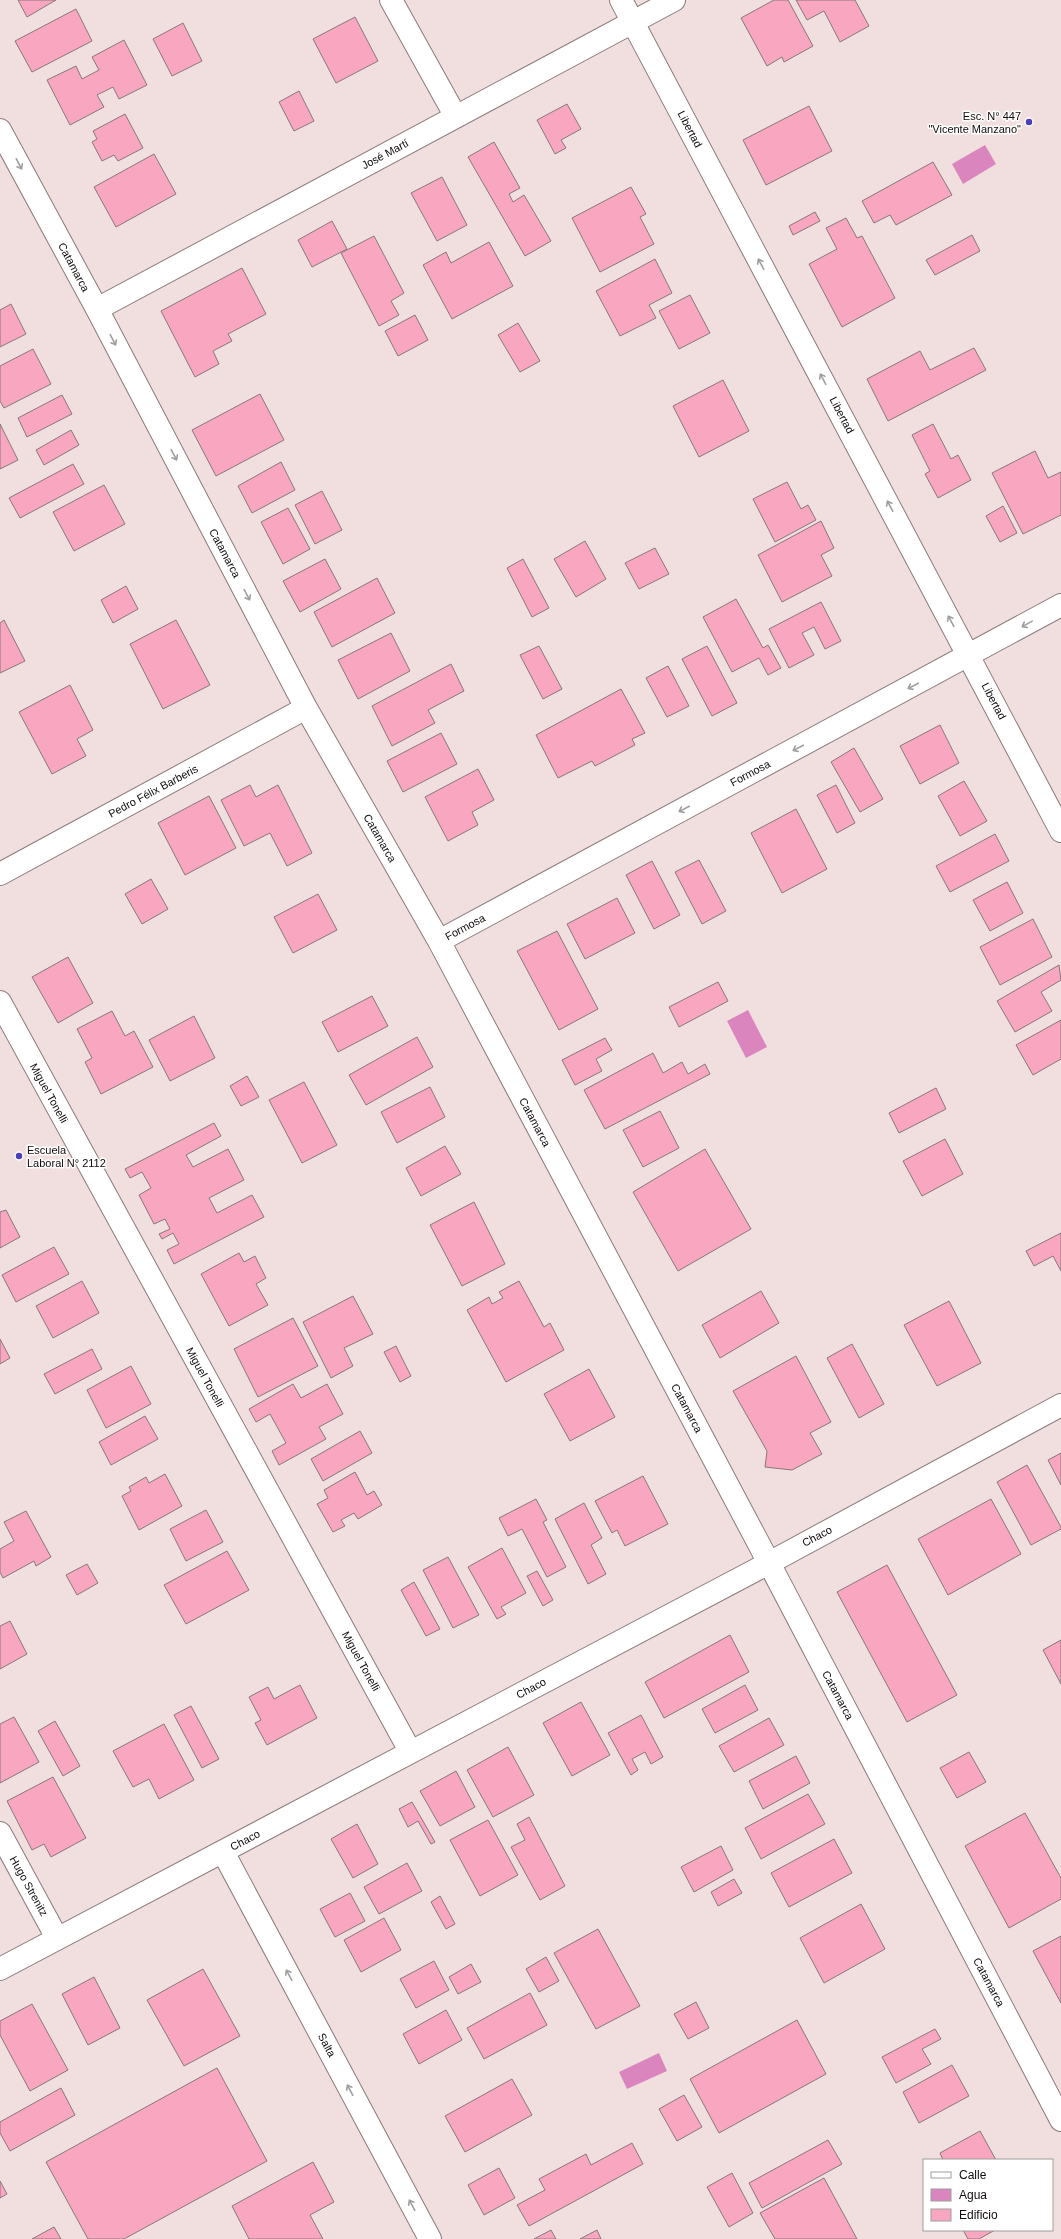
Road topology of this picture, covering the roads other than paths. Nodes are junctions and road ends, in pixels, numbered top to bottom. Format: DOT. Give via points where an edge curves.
graph roads {
  1 [pos="391,0"];
  2 [pos="621,0"];
  3 [pos="674,0"];
  4 [pos="633,22"];
  5 [pos="456,117"];
  6 [pos="0,130"];
  7 [pos="97,309"];
  8 [pos="1061,605"];
  9 [pos="970,655"];
  10 [pos="306,708"];
  11 [pos="1061,831"];
  12 [pos="0,874"];
  13 [pos="439,941"];
  14 [pos="0,1002"];
  15 [pos="1061,1405"];
  16 [pos="769,1563"];
  17 [pos="410,1751"];
  18 [pos="0,1833"];
  19 [pos="223,1852"];
  20 [pos="57,1938"];
  21 [pos="0,1969"];
  22 [pos="1061,2120"];
  23 [pos="430,2239"];
  1 -- 5 [label="street"];
  2 -- 4 [label="street, Libertad"];
  3 -- 4 [label="street, José Martí"];
  4 -- 5 [label="street, José Martí"];
  9 -- 4 [label="street, Libertad, one-way"];
  5 -- 7 [label="street, José Martí"];
  6 -- 7 [label="street, Catamarca, one-way"];
  7 -- 10 [label="street, Catamarca, one-way"];
  8 -- 9 [label="street, Formosa, one-way"];
  9 -- 11 [label="street, Libertad"];
  9 -- 13 [label="street, Formosa, one-way"];
  10 -- 12 [label="street, Pedro Félix Barberis"];
  10 -- 13 [label="street, Catamarca"];
  13 -- 16 [label="street, Catamarca"];
  14 -- 17 [label="street, Miguel Tonelli"];
  15 -- 16 [label="street, Chaco"];
  16 -- 17 [label="street, Chaco"];
  16 -- 22 [label="street, Catamarca"];
  17 -- 19 [label="street, Chaco"];
  18 -- 20 [label="street, Hugo Strenitz"];
  19 -- 20 [label="street, Chaco"];
  23 -- 19 [label="street, Salta, one-way"];
  20 -- 21 [label="street, Chaco"];
}
